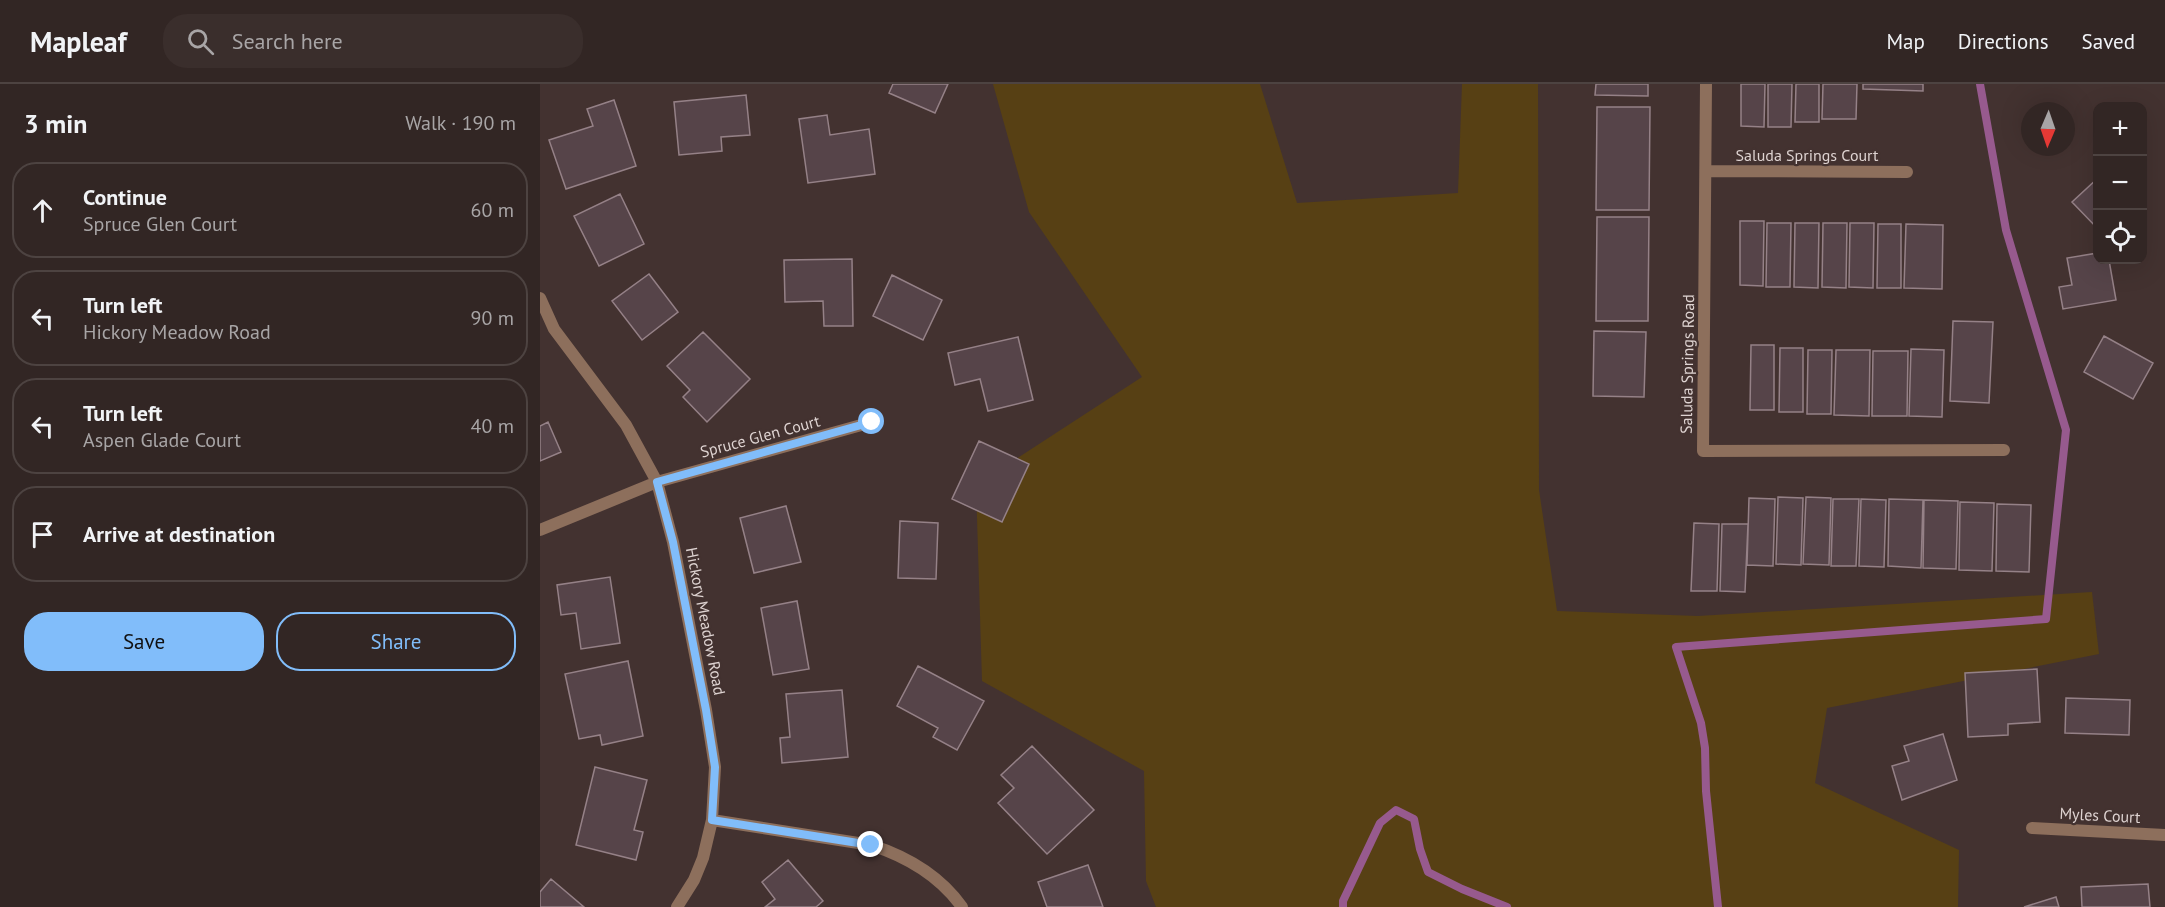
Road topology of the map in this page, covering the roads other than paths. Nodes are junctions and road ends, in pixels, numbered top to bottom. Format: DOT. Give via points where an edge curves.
graph roads {
  1 [pos="1706,84"];
  2 [pos="1707,171"];
  3 [pos="1907,172"];
  4 [pos="540,298"];
  5 [pos="872,422"];
  6 [pos="2004,450"];
  7 [pos="657,482"];
  8 [pos="540,530"];
  9 [pos="712,820"];
  10 [pos="2032,828"];
  11 [pos="2165,835"];
  12 [pos="677,907"];
  13 [pos="962,907"];
  1 -- 2 [label="street, Saluda Springs Road"];
  2 -- 3 [label="street, Saluda Springs Court"];
  2 -- 6 [label="street, Saluda Springs Road" via="1703,451"];
  4 -- 7 [label="street, Hickory Meadow Road" via="554,329 626,425"];
  5 -- 7 [label="street, Spruce Glen Court"];
  7 -- 8 [label="street, Spruce Glen Court"];
  7 -- 9 [label="street, Hickory Meadow Road" via="673,542 706,710 715,767"];
  9 -- 12 [label="street, Hickory Meadow Road" via="703,858"];
  9 -- 13 [label="street" via="871,845 894,853 934,876"];
  10 -- 11 [label="street, Myles Court"];
}
